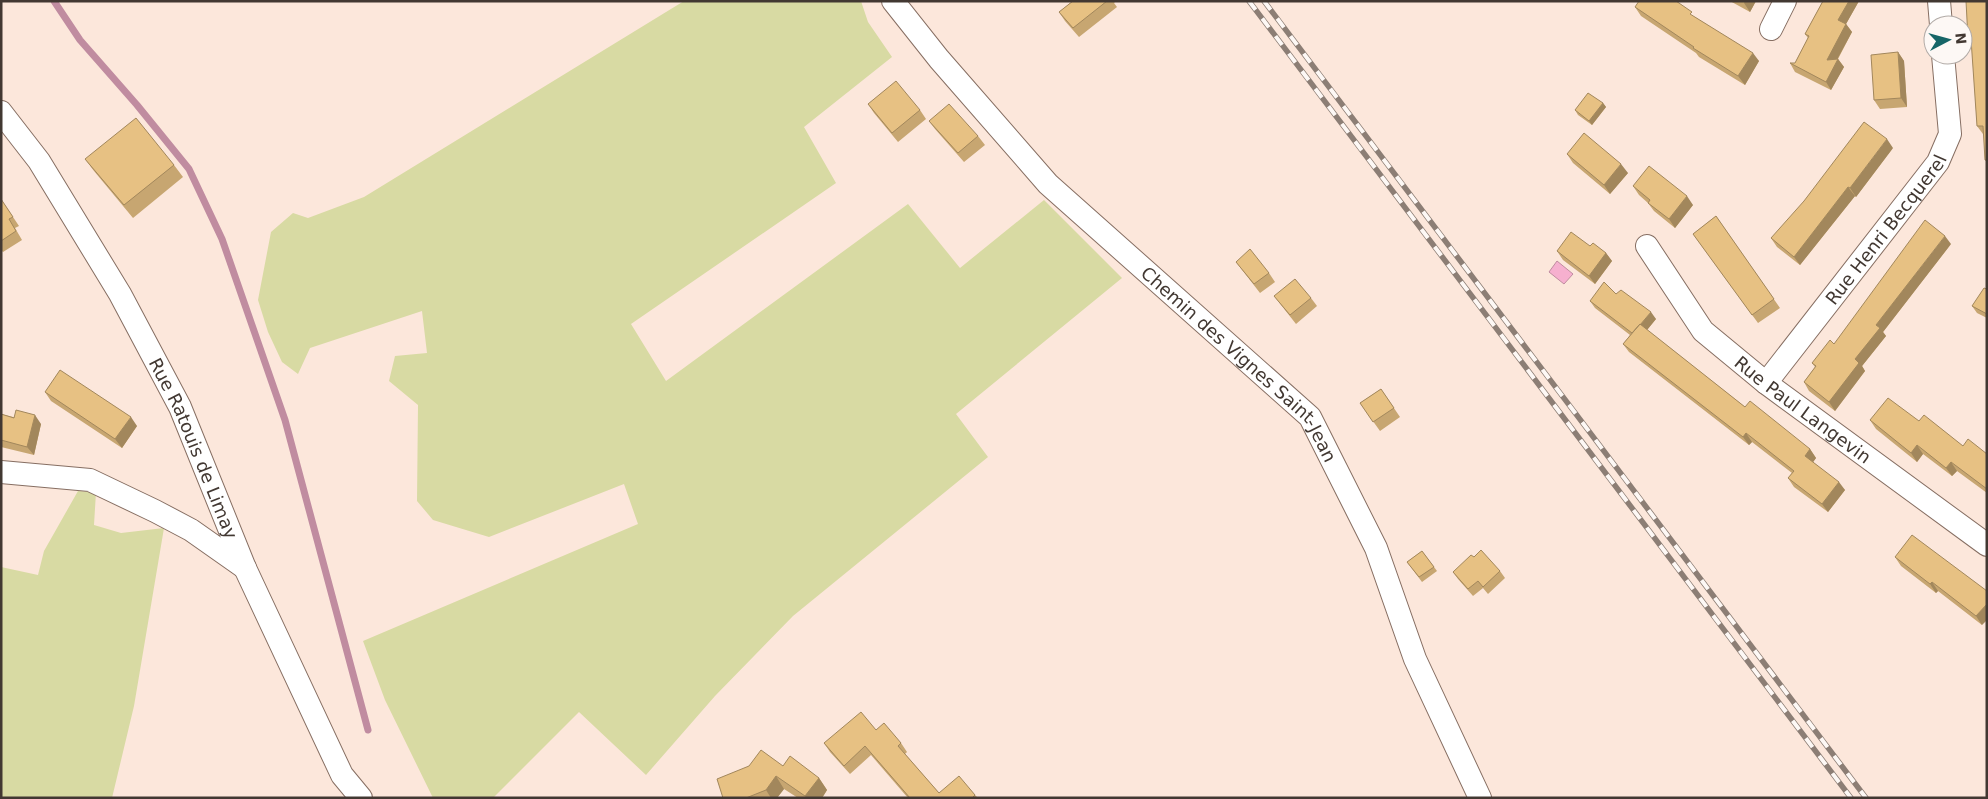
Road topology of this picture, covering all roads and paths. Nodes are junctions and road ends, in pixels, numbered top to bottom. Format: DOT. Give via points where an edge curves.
graph roads {
  1 [pos="892,1"];
  2 [pos="1785,1"];
  3 [pos="1939,1"];
  4 [pos="1940,15"];
  5 [pos="1771,29"];
  6 [pos="1944,65"];
  7 [pos="1,112"];
  8 [pos="1647,246"];
  9 [pos="1766,383"];
  10 [pos="1,472"];
  11 [pos="1987,545"];
  12 [pos="245,568"];
  13 [pos="361,798"];
  14 [pos="1480,798"];
  1 -- 14 [label="street, Chemin des Vignes Saint-Jean" via="1048,184 1310,417 1376,548 1415,659"];
  2 -- 5 [label="street"];
  3 -- 4 [label="street"];
  6 -- 9 [label="street, Rue Henri Becquerel" via="1950,134 1938,162"];
  7 -- 12 [label="street, Rue Ratouis de Limay" via="39,161 120,294 180,407"];
  8 -- 9 [label="street, Rue Paul Langevin" via="1704,331"];
  9 -- 11 [label="street, Rue Paul Langevin"];
  10 -- 12 [label="street" via="90,480 191,530"];
  12 -- 13 [label="street, Rue Ratouis de Limay" via="342,775"];
}
